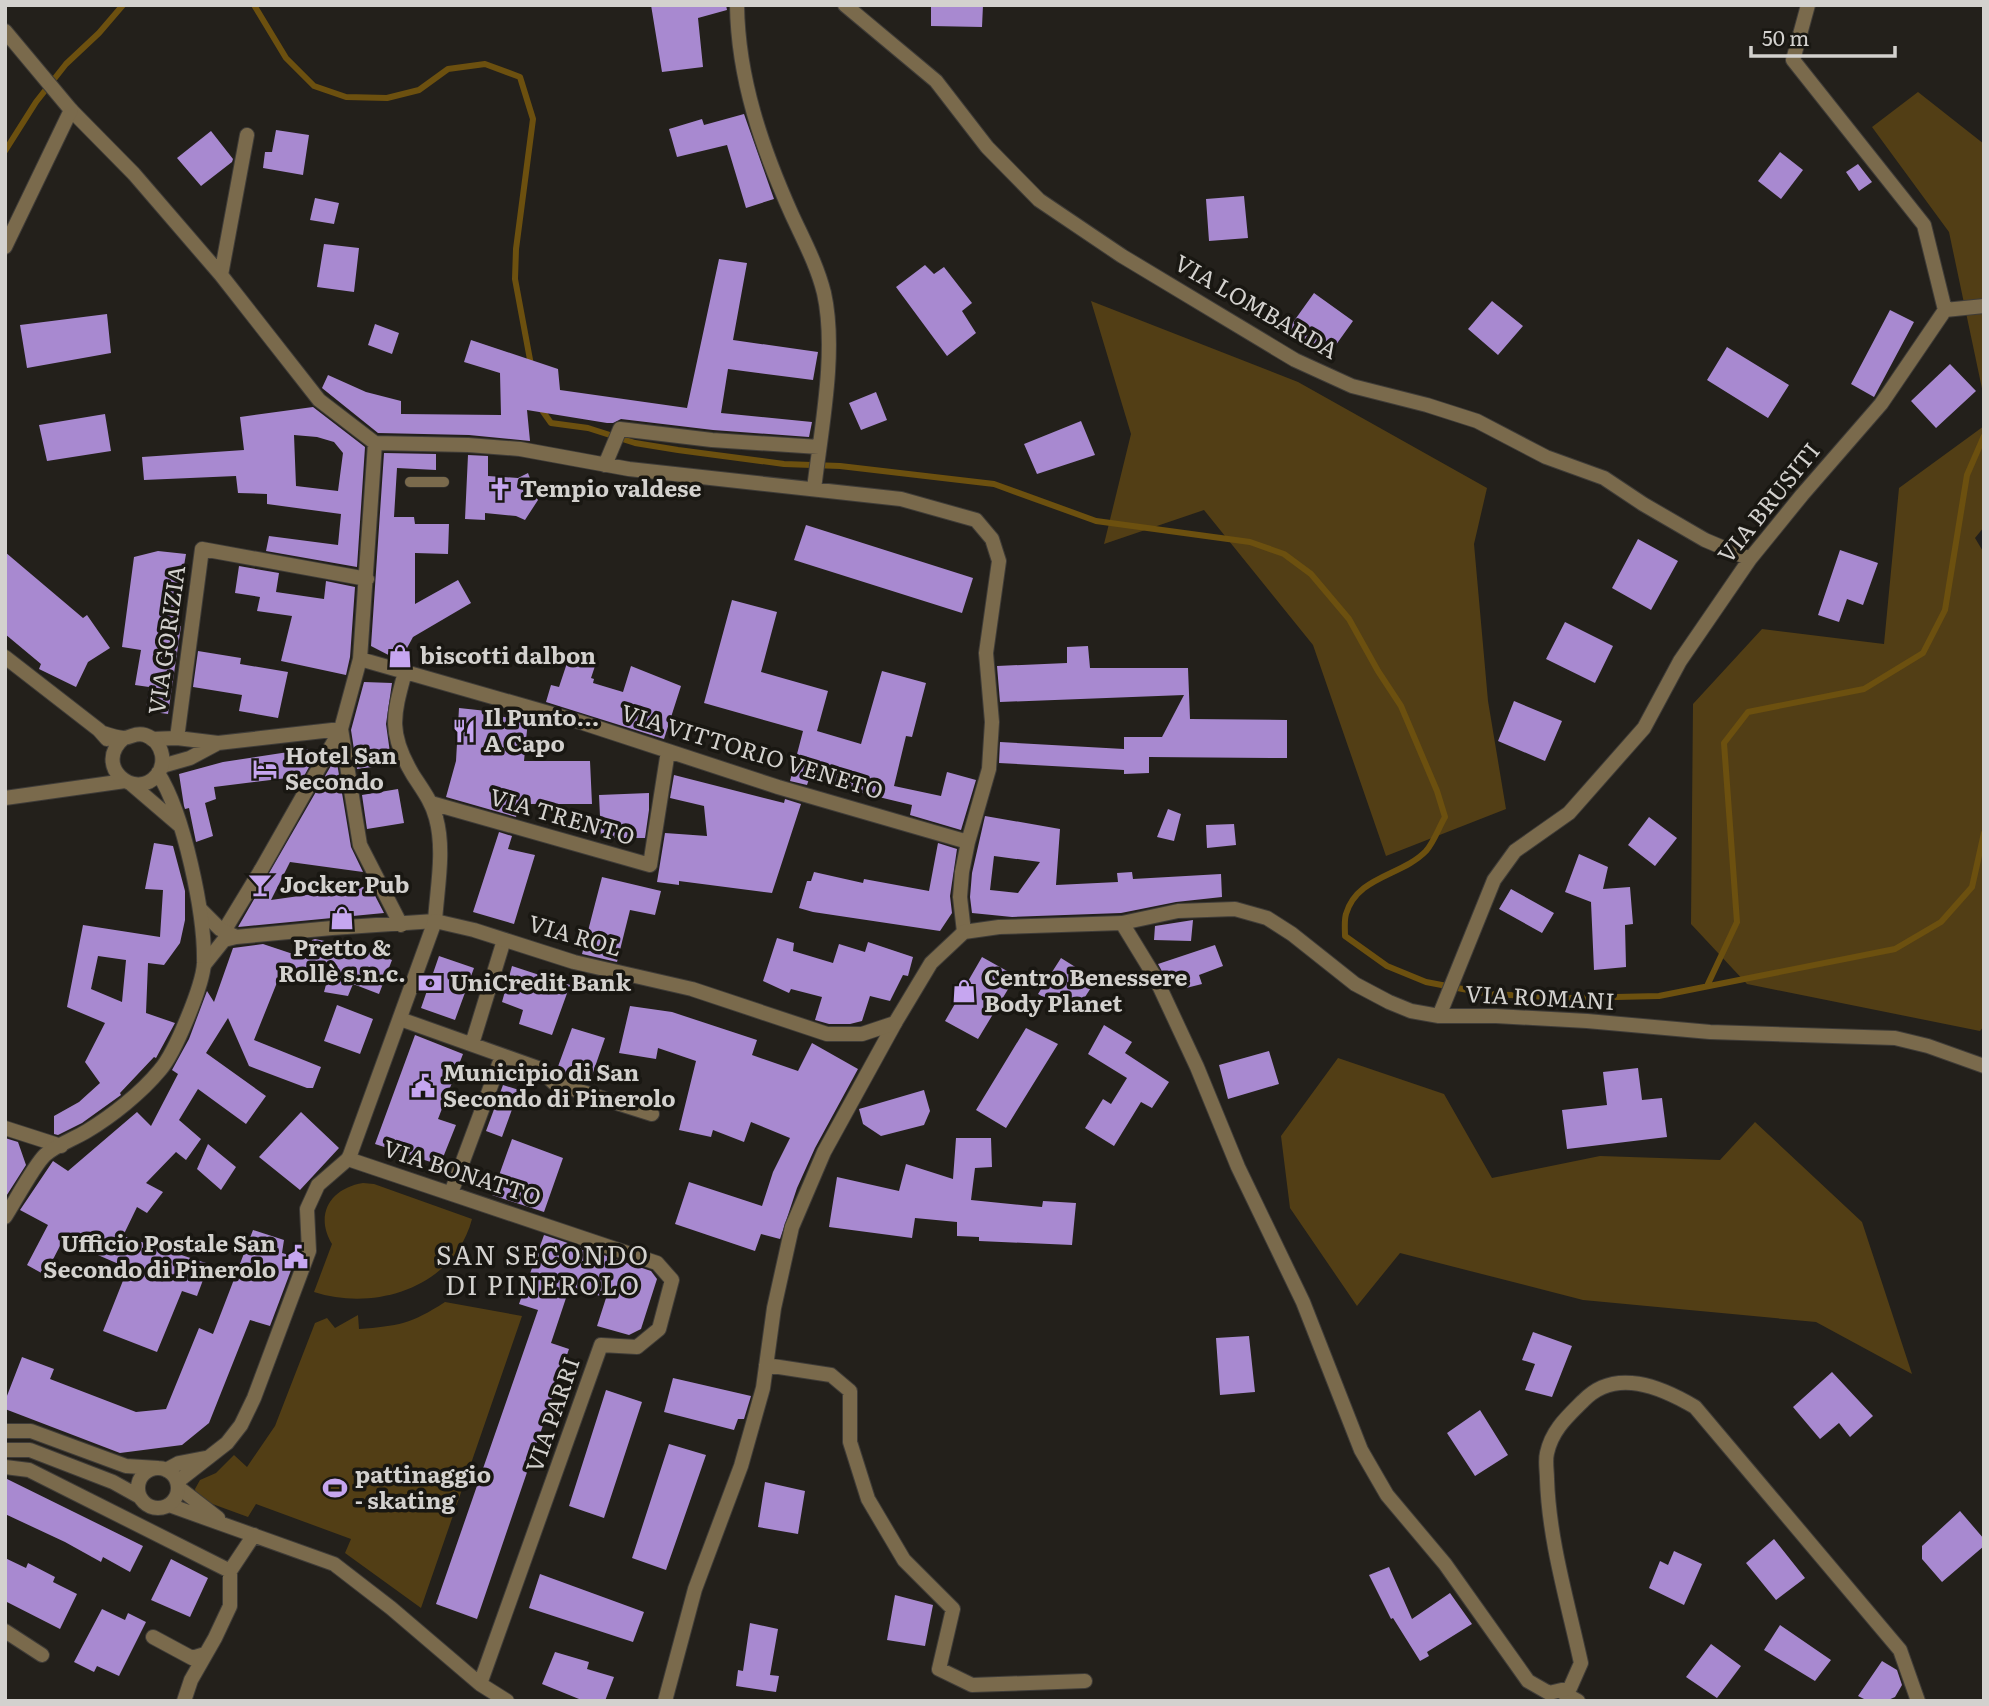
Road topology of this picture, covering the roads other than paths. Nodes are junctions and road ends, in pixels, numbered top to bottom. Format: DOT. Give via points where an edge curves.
graph roads {
  1 [pos="737,5"];
  2 [pos="845,5"];
  3 [pos="1808,5"];
  4 [pos="5,31"];
  5 [pos="71,110"];
  6 [pos="247,135"];
  7 [pos="5,247"];
  8 [pos="221,275"];
  9 [pos="1981,306"];
  10 [pos="1945,310"];
  11 [pos="375,443"];
  12 [pos="819,447"];
  13 [pos="605,465"];
  14 [pos="410,482"];
  15 [pos="444,482"];
  16 [pos="814,489"];
  17 [pos="1750,559"];
  18 [pos="367,579"];
  19 [pos="5,657"];
  20 [pos="360,659"];
  21 [pos="405,672"];
  22 [pos="341,729"];
  23 [pos="103,733"];
  24 [pos="124,738"];
  25 [pos="177,738"];
  26 [pos="152,739"];
  27 [pos="218,743"];
  28 [pos="668,751"];
  29 [pos="112,761"];
  30 [pos="160,770"];
  31 [pos="127,782"];
  32 [pos="94,785"];
  33 [pos="5,798"];
  34 [pos="430,803"];
  35 [pos="179,825"];
  36 [pos="968,842"];
  37 [pos="201,910"];
  38 [pos="435,921"];
  39 [pos="1122,923"];
  40 [pos="401,925"];
  41 [pos="964,932"];
  42 [pos="230,934"];
  43 [pos="505,940"];
  44 [pos="204,965"];
  45 [pos="1441,1013"];
  46 [pos="400,1019"];
  47 [pos="895,1023"];
  48 [pos="472,1044"];
  49 [pos="502,1055"];
  50 [pos="1984,1066"];
  51 [pos="652,1114"];
  52 [pos="5,1128"];
  53 [pos="61,1146"];
  54 [pos="348,1159"];
  55 [pos="452,1193"];
  56 [pos="5,1217"];
  57 [pos="562,1231"];
  58 [pos="766,1365"];
  59 [pos="5,1423"];
  60 [pos="5,1431"];
  61 [pos="31,1431"];
  62 [pos="5,1450"];
  63 [pos="207,1458"];
  64 [pos="5,1467"];
  65 [pos="162,1469"];
  66 [pos="177,1484"];
  67 [pos="140,1497"];
  68 [pos="169,1504"];
  69 [pos="227,1526"];
  70 [pos="254,1535"];
  71 [pos="230,1571"];
  72 [pos="5,1631"];
  73 [pos="153,1637"];
  74 [pos="205,1654"];
  75 [pos="41,1655"];
  76 [pos="1085,1681"];
  77 [pos="480,1684"];
  78 [pos="1560,1690"];
  79 [pos="184,1701"];
  80 [pos="507,1701"];
  81 [pos="665,1701"];
  82 [pos="1578,1701"];
  83 [pos="1918,1701"];
  1 -- 12 [label="street" via="752,111 770,164 817,265 824,296 828,344"];
  2 -- 17 [label="street, VIA LOMBARDA" via="936,81 987,147 1039,200 1122,256 1296,360 1352,386 1477,421 1546,457 1604,478 1705,540"];
  3 -- 10 [label="street" via="1793,60 1924,225"];
  4 -- 5 [label="street"];
  5 -- 7 [label="street"];
  5 -- 8 [label="street" via="134,174"];
  6 -- 8 [label="street"];
  8 -- 11 [label="street" via="319,400"];
  9 -- 10 [label="street"];
  10 -- 17 [label="street, VIA BRUSITI" via="1881,404"];
  11 -- 13 [label="street" via="520,449"];
  11 -- 18 [label="street"];
  12 -- 13 [label="street" via="620,429"];
  12 -- 16 [label="street"];
  13 -- 16 [label="street"];
  14 -- 15 [label="lane"];
  16 -- 36 [label="street" via="901,499 947,510 976,520 992,539 999,561 986,653 992,722 989,769"];
  17 -- 45 [label="street, VIA BRUSITI" via="1680,661 1644,729 1569,813 1516,851 1494,880"];
  18 -- 20 [label="street"];
  18 -- 25 [label="street, VIA GORIZIA" via="202,549"];
  19 -- 23 [label="street"];
  20 -- 21 [label="street, VIA VITTORIO VENETO"];
  20 -- 22 [label="street"];
  21 -- 28 [label="street, VIA VITTORIO VENETO"];
  21 -- 34 [label="street, VIA BONATTO" via="394,714 398,745"];
  22 -- 27 [label="street"];
  22 -- 40 [label="street" via="360,845"];
  22 -- 42 [label="street"];
  23 -- 24 [label="street"];
  23 -- 29 [label="street"];
  24 -- 26 [label="street" via="139,734"];
  24 -- 29 [label="street"];
  25 -- 26 [label="street"];
  25 -- 27 [label="street"];
  26 -- 30 [label="street" via="161,750"];
  27 -- 30 [label="street"];
  28 -- 34 [label="street, VIA TRENTO" via="650,865"];
  28 -- 36 [label="street, VIA VITTORIO VENETO"];
  29 -- 31 [label="street"];
  29 -- 32 [label="street"];
  30 -- 31 [label="street" via="146,783"];
  30 -- 35 [label="street"];
  31 -- 32 [label="street"];
  31 -- 35 [label="street"];
  32 -- 33 [label="street"];
  34 -- 38 [label="street, VIA BONATTO" via="440,847"];
  35 -- 37 [label="street"];
  36 -- 41 [label="street" via="960,897"];
  37 -- 42 [label="street"];
  37 -- 44 [label="street"];
  38 -- 40 [label="street, VIA ROL"];
  38 -- 43 [label="street, VIA ROL"];
  38 -- 46 [label="street, VIA BONATTO"];
  39 -- 41 [label="street, VIA ROMANI"];
  39 -- 45 [label="street, VIA ROMANI" via="1178,911 1236,909 1267,918 1355,984 1411,1011"];
  39 -- 78 [label="street" via="1155,977 1192,1055 1238,1167 1303,1302 1361,1450 1387,1495 1445,1564 1528,1681 1549,1693"];
  40 -- 42 [label="street, VIA ROL"];
  41 -- 47 [label="street" via="931,962"];
  42 -- 44 [label="street"];
  43 -- 47 [label="street, VIA ROL" via="574,962 692,989 827,1034 862,1034"];
  43 -- 48 [label="street"];
  44 -- 53 [label="street" via="181,1036 161,1069 95,1126"];
  45 -- 50 [label="street, VIA ROMANI" via="1710,1032 1895,1038"];
  46 -- 48 [label="street"];
  46 -- 54 [label="street, VIA BONATTO"];
  47 -- 58 [label="street" via="824,1152 792,1227"];
  48 -- 49 [label="street"];
  49 -- 51 [label="street" via="538,1068 554,1083"];
  49 -- 55 [label="street"];
  52 -- 53 [label="street"];
  53 -- 56 [label="street" via="45,1155"];
  54 -- 55 [label="street, VIA BONATTO"];
  54 -- 63 [label="street, VIA BONATTO" via="318,1185 307,1209 310,1251 254,1398 227,1443"];
  55 -- 57 [label="street, VIA BONATTO"];
  57 -- 77 [label="street, VIA PARRI" via="657,1263 672,1280 659,1329 637,1347 601,1345"];
  58 -- 76 [label="street" via="831,1375 850,1391 850,1442 868,1499 905,1560 953,1609 939,1668 972,1685"];
  58 -- 81 [label="street" via="741,1466 695,1590"];
  59 -- 61 [label="street"];
  60 -- 61 [label="street"];
  61 -- 65 [label="street" via="126,1466"];
  62 -- 67 [label="street" via="30,1450"];
  63 -- 65 [label="street, VIA BONATTO"];
  63 -- 66 [label="street, VIA BONATTO"];
  64 -- 71 [label="street" via="29,1470"];
  65 -- 66 [label="street"];
  65 -- 67 [label="street" via="145,1472 138,1484"];
  66 -- 68 [label="street" via="176,1497"];
  66 -- 69 [label="street"];
  67 -- 68 [label="street" via="149,1506"];
  68 -- 69 [label="street"];
  69 -- 70 [label="street"];
  70 -- 71 [label="street"];
  70 -- 77 [label="street" via="334,1564"];
  71 -- 74 [label="street" via="230,1606"];
  72 -- 75 [label="street"];
  73 -- 74 [label="street" via="192,1658"];
  74 -- 79 [label="street"];
  77 -- 80 [label="street"];
  78 -- 82 [label="street"];
  78 -- 83 [label="street" via="1570,1688 1581,1664 1548,1505 1546,1454 1557,1428 1592,1391 1644,1383 1695,1407 1900,1650"];
}
